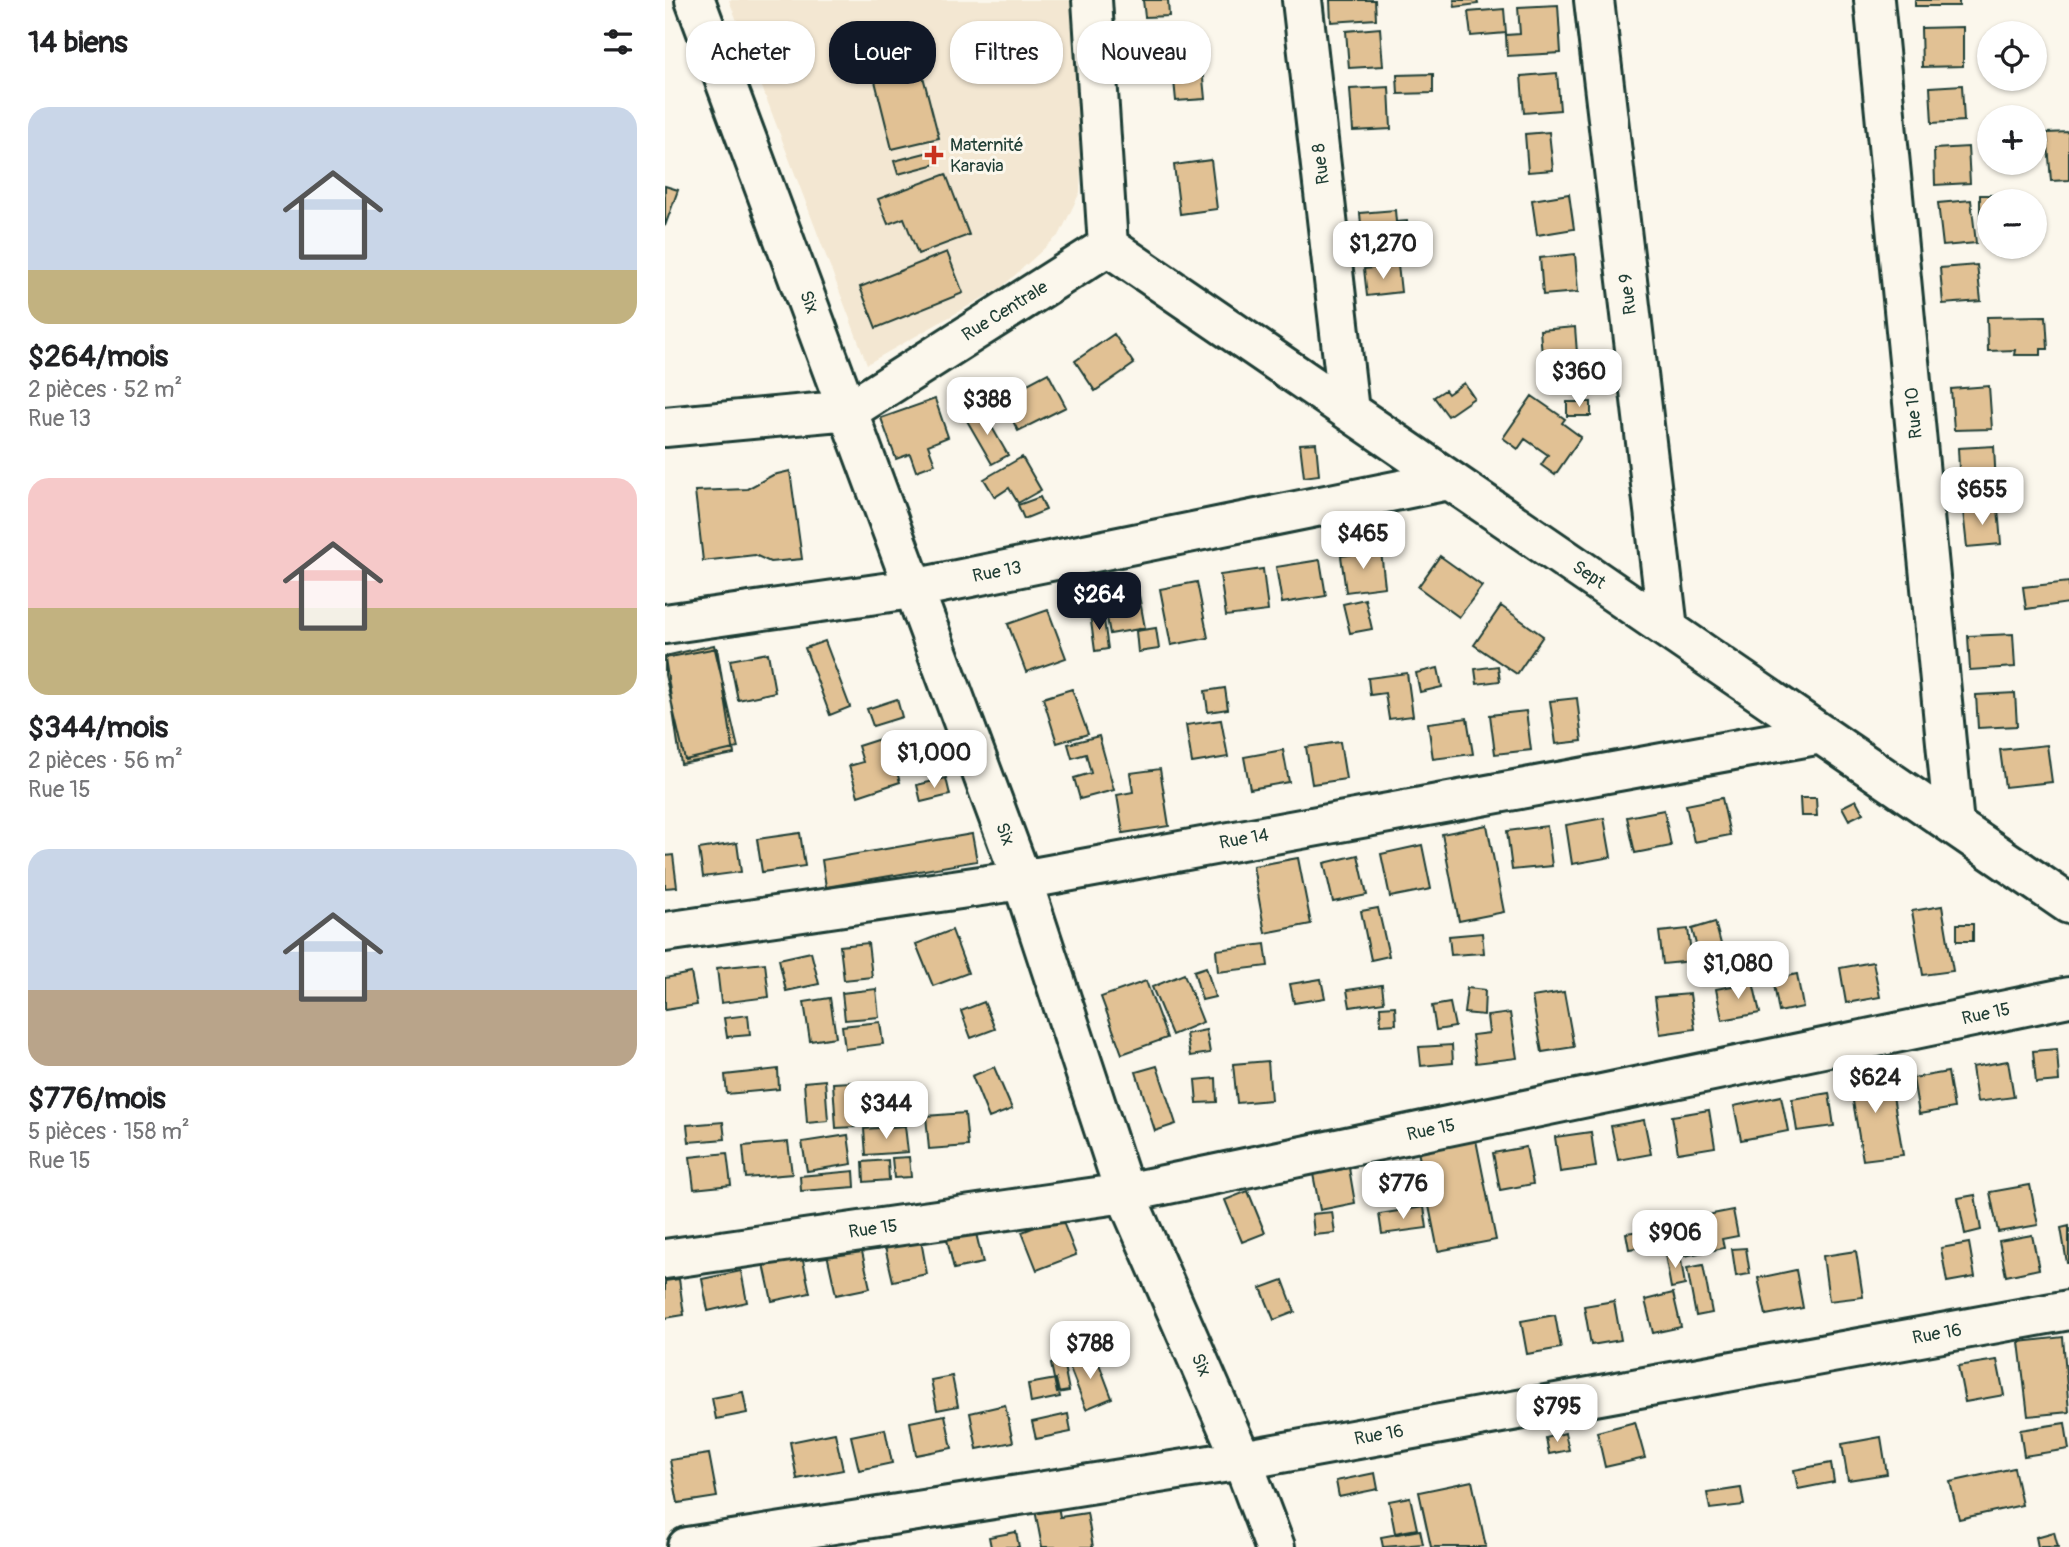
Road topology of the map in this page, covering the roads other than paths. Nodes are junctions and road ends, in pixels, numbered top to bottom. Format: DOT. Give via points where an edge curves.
graph roads {
  1 [pos="695,0"];
  2 [pos="1092,0"];
  3 [pos="1302,0"];
  4 [pos="1594,0"];
  5 [pos="1874,0"];
  6 [pos="1108,246"];
  7 [pos="850,410"];
  8 [pos="1349,411"];
  9 [pos="665,427"];
  10 [pos="1449,480"];
  11 [pos="912,589"];
  12 [pos="665,624"];
  13 [pos="1668,629"];
  14 [pos="1821,734"];
  15 [pos="1954,825"];
  16 [pos="1022,880"];
  17 [pos="2069,904"];
  18 [pos="665,932"];
  19 [pos="2069,997"];
  20 [pos="1125,1193"];
  21 [pos="665,1259"];
  22 [pos="2069,1310"];
  23 [pos="1242,1460"];
  24 [pos="687,1547"];
  25 [pos="1275,1547"];
  1 -- 7 [label="street, Six"];
  2 -- 6 [label="street"];
  3 -- 8 [label="street, Rue 8"];
  4 -- 13 [label="street, Rue 9"];
  5 -- 15 [label="street, Rue 10"];
  6 -- 7 [label="street, Rue Centrale"];
  6 -- 8 [label="street, Sept"];
  7 -- 9 [label="street, Rue Centrale"];
  7 -- 11 [label="street, Six"];
  8 -- 10 [label="street, Sept"];
  10 -- 11 [label="street, Rue 13"];
  10 -- 13 [label="street, Sept"];
  11 -- 12 [label="street, Rue 13"];
  11 -- 16 [label="street, Six"];
  13 -- 14 [label="street, Sept"];
  14 -- 15 [label="street, Sept"];
  14 -- 16 [label="street, Rue 14"];
  15 -- 17 [label="street, Sept"];
  16 -- 18 [label="street, Rue 14"];
  16 -- 20 [label="street, Six"];
  19 -- 20 [label="street, Rue 15"];
  20 -- 21 [label="street, Rue 15"];
  20 -- 23 [label="street, Six"];
  22 -- 23 [label="street, Rue 16"];
  23 -- 24 [label="street, Rue 16"];
  23 -- 25 [label="street, Six"];
}
